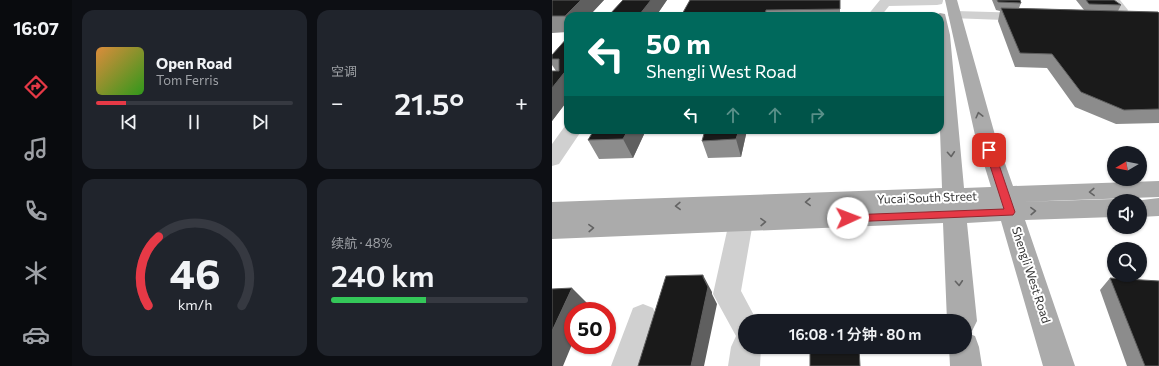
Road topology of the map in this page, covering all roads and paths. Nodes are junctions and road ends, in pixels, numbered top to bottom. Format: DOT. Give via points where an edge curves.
graph roads {
  1 [pos="887,1"];
  2 [pos="943,8"];
  3 [pos="877,12"];
  4 [pos="1041,17"];
  5 [pos="944,51"];
  6 [pos="569,134"];
  7 [pos="552,159"];
  8 [pos="1159,189"];
  9 [pos="1007,204"];
  10 [pos="954,206"];
  11 [pos="1159,207"];
  12 [pos="1107,208"];
  13 [pos="1147,208"];
  14 [pos="552,211"];
  15 [pos="741,222"];
  16 [pos="552,229"];
  17 [pos="739,314"];
  18 [pos="962,314"];
  19 [pos="642,318"];
  20 [pos="745,354"];
  21 [pos="965,354"];
  22 [pos="627,366"];
  23 [pos="744,366"];
  24 [pos="966,366"];
  25 [pos="1059,366"];
  1 -- 2 [label="lane"];
  1 -- 3 [label="lane"];
  2 -- 4 [label="lane"];
  9 -- 2 [label="main road, Shengli West Road, one-way"];
  5 -- 10 [label="main road, one-way"];
  6 -- 7 [label="lane"];
  8 -- 9 [label="main road, Yucai South Street, one-way"];
  9 -- 10 [label="main road, Yucai South Street"];
  9 -- 12 [label="main road, Yucai South Street, one-way"];
  9 -- 25 [label="main road, Shengli West Road"];
  10 -- 14 [label="main road, Yucai South Street, one-way"];
  15 -- 10 [label="main road, Yucai South Street, one-way"];
  10 -- 18 [label="main road, one-way"];
  11 -- 13 [label="main road"];
  16 -- 15 [label="main road, Yucai South Street, one-way"];
  15 -- 17 [label="lane" via="727,294"];
  19 -- 22 [label="lane"];
  20 -- 23 [label="lane"];
  21 -- 24 [label="main road"];
}
